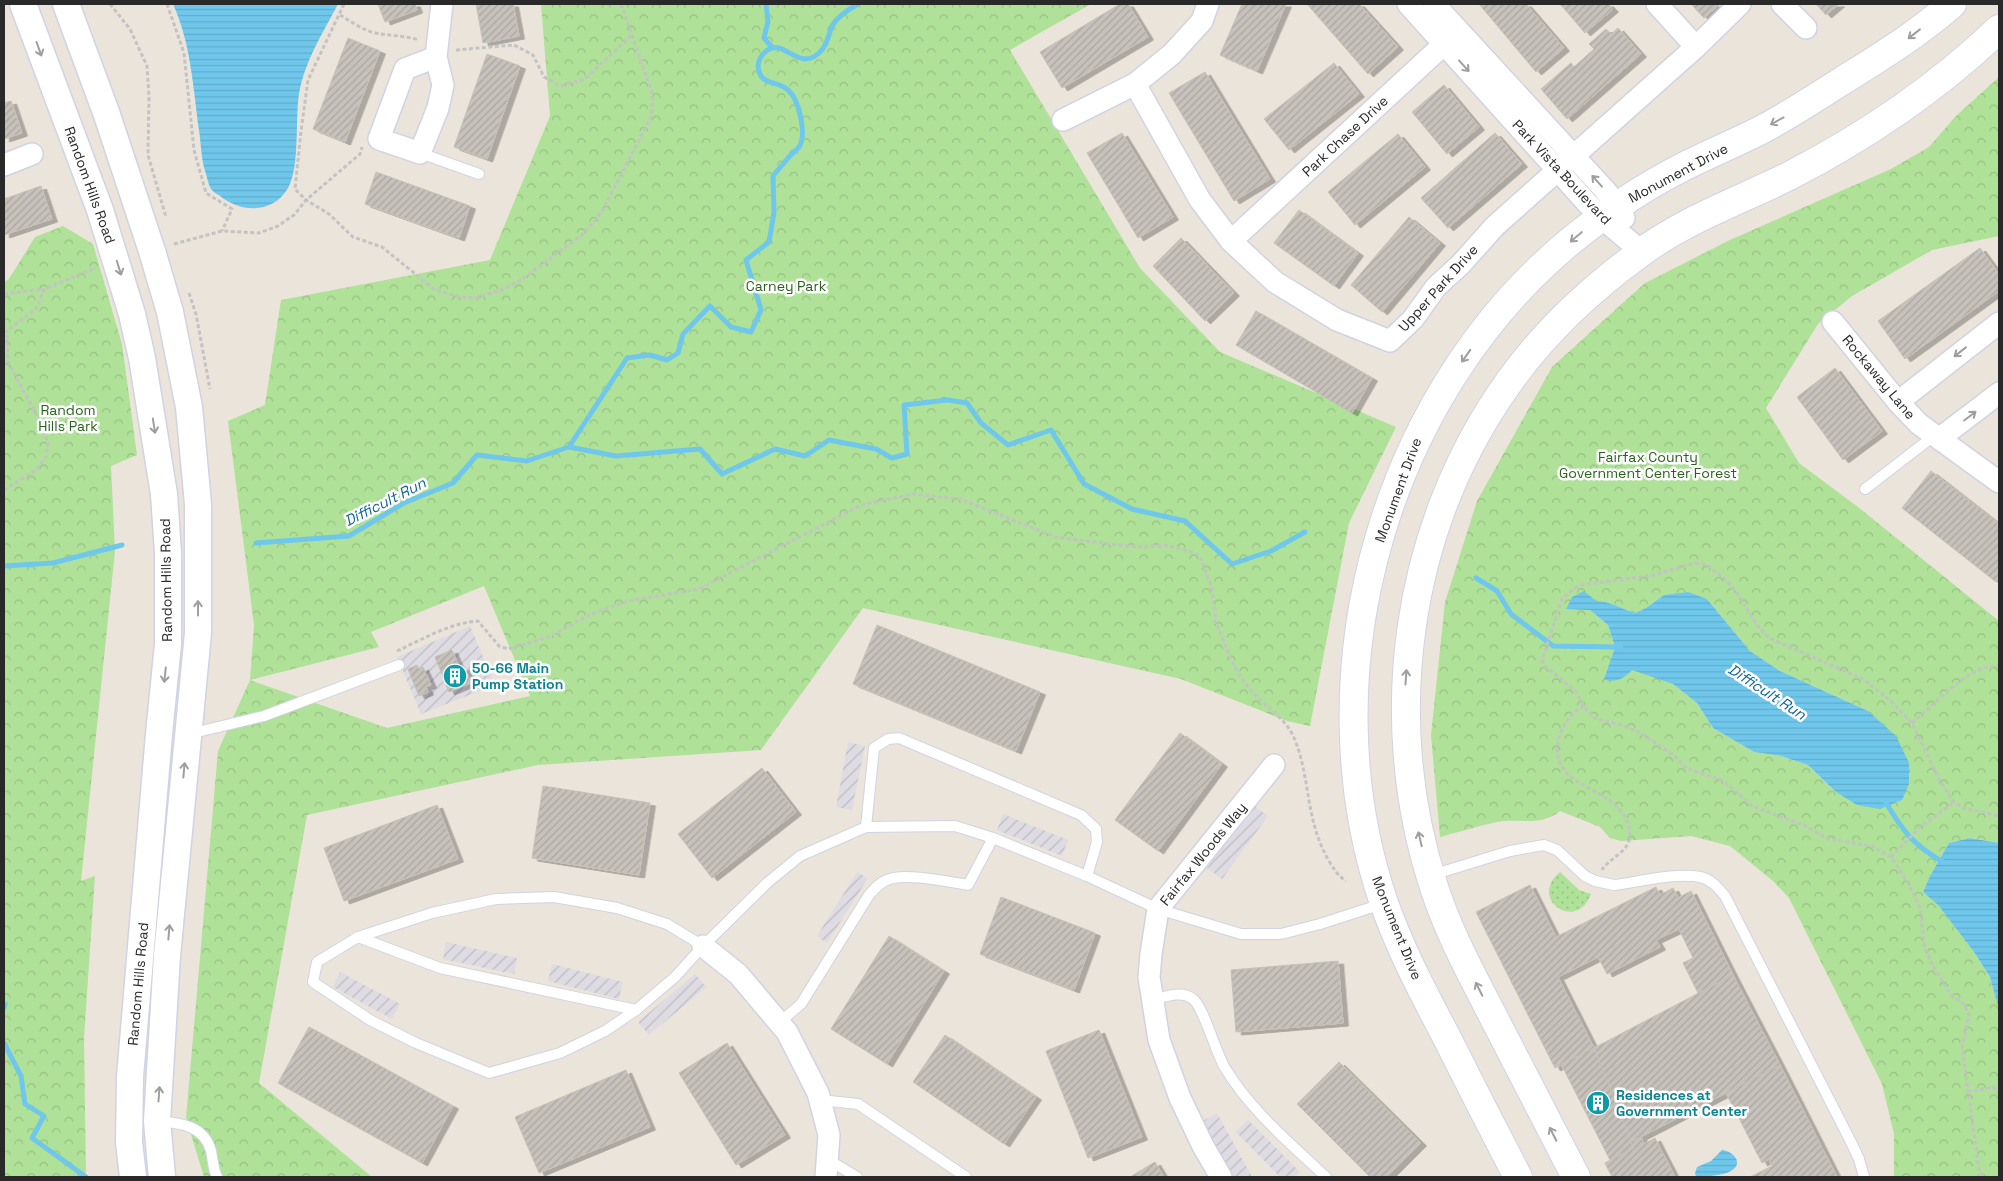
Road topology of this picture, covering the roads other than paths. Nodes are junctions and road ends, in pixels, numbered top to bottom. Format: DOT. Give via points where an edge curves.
graph roads {
  1 [pos="22,4"];
  2 [pos="66,4"];
  3 [pos="442,4"];
  4 [pos="1208,4"];
  5 [pos="1408,4"];
  6 [pos="1434,4"];
  7 [pos="1657,4"];
  8 [pos="1740,4"];
  9 [pos="1782,4"];
  10 [pos="1952,4"];
  11 [pos="1806,28"];
  12 [pos="1999,29"];
  13 [pos="1452,38"];
  14 [pos="1696,47"];
  15 [pos="437,48"];
  16 [pos="1135,84"];
  17 [pos="1063,120"];
  18 [pos="420,153"];
  19 [pos="32,154"];
  20 [pos="1566,163"];
  21 [pos="4,165"];
  22 [pos="479,174"];
  23 [pos="1610,212"];
  24 [pos="1232,241"];
  25 [pos="1642,252"];
  26 [pos="1833,322"];
  27 [pos="1999,323"];
  28 [pos="1999,393"];
  29 [pos="1898,402"];
  30 [pos="1937,436"];
  31 [pos="1999,482"];
  32 [pos="1865,489"];
  33 [pos="399,665"];
  34 [pos="187,735"];
  35 [pos="1274,765"];
  36 [pos="866,828"];
  37 [pos="992,838"];
  38 [pos="1087,876"];
  39 [pos="1430,876"];
  40 [pos="1384,903"];
  41 [pos="1158,909"];
  42 [pos="358,937"];
  43 [pos="703,946"];
  44 [pos="1152,1000"];
  45 [pos="636,1010"];
  46 [pos="780,1022"];
  47 [pos="820,1100"];
  48 [pos="157,1121"];
  49 [pos="827,1168"];
  50 [pos="133,1177"];
  51 [pos="162,1177"];
  52 [pos="217,1177"];
  53 [pos="857,1177"];
  54 [pos="966,1177"];
  55 [pos="1221,1177"];
  56 [pos="1326,1177"];
  57 [pos="1518,1177"];
  58 [pos="1576,1177"];
  59 [pos="1864,1177"];
  1 -- 50 [label="street, Random Hills Road, one-way" via="100,210 132,314 164,494 168,644 130,1077"];
  34 -- 2 [label="street, Random Hills Road, one-way" via="198,633 198,504 189,407 170,312 152,251"];
  3 -- 15 [label="street"];
  4 -- 16 [label="street" via="1202,21 1172,54"];
  5 -- 13 [label="street, Park Vista Boulevard"];
  6 -- 13 [label="street, Park Vista Boulevard"];
  7 -- 14 [label="street"];
  8 -- 14 [label="street, Upper Park Drive"];
  9 -- 11 [label="street"];
  10 -- 23 [label="main road, Monument Drive, one-way" via="1894,49 1786,116 1647,186"];
  12 -- 25 [label="main road" via="1903,109 1818,160 1701,218"];
  13 -- 20 [label="street, Park Vista Boulevard"];
  13 -- 24 [label="street, Park Chase Drive"];
  14 -- 20 [label="street, Upper Park Drive"];
  15 -- 18 [label="street" via="442,86 438,108"];
  15 -- 18 [label="street" via="405,68 379,138"];
  16 -- 17 [label="street"];
  16 -- 24 [label="street, Upper Park Drive" via="1200,200"];
  18 -- 22 [label="lane"];
  19 -- 21 [label="street"];
  20 -- 23 [label="street, Park Vista Boulevard"];
  20 -- 24 [label="street, Upper Park Drive" via="1494,226 1390,341 1337,320 1275,282"];
  23 -- 25 [label="street, Park Vista Boulevard"];
  23 -- 40 [label="main road, Monument Drive, one-way" via="1578,235 1526,284 1462,361 1422,428 1381,532 1361,623 1353,724 1364,826"];
  39 -- 25 [label="main road, one-way" via="1410,788 1405,697 1412,619 1439,518 1480,428 1508,383 1569,314 1600,284"];
  26 -- 29 [label="street, Rockaway Lane"];
  27 -- 29 [label="street, one-way"];
  30 -- 28 [label="street, one-way"];
  29 -- 30 [label="street, Rockaway Lane" via="1919,424"];
  30 -- 31 [label="street, Rockaway Lane"];
  30 -- 32 [label="lane"];
  33 -- 34 [label="lane" via="264,716"];
  48 -- 34 [label="street, Random Hills Road, one-way" via="167,956"];
  35 -- 41 [label="street, Fairfax Woods Way"];
  36 -- 37 [label="lane" via="955,826"];
  36 -- 38 [label="lane" via="874,748 899,738 1081,815 1096,829 1097,842"];
  36 -- 43 [label="lane" via="800,856 767,883"];
  37 -- 38 [label="lane"];
  37 -- 46 [label="lane" via="968,885 926,878 888,879 877,885 801,1004"];
  38 -- 41 [label="lane"];
  58 -- 39 [label="main road, one-way" via="1455,942"];
  39 -- 59 [label="lane" via="1510,851 1544,845 1557,850 1595,881 1614,885 1683,876 1701,877 1715,884 1725,896 1808,1057 1859,1159"];
  40 -- 41 [label="lane" via="1281,934 1240,934"];
  40 -- 57 [label="main road, Monument Drive" via="1430,1007"];
  41 -- 44 [label="street, Fairfax Woods Way" via="1150,977"];
  42 -- 43 [label="lane" via="432,913 496,899 554,897 617,908 659,921"];
  42 -- 45 [label="lane" via="440,968"];
  42 -- 45 [label="lane" via="317,962 313,982 370,1020 489,1073 560,1053 605,1031"];
  43 -- 45 [label="lane" via="675,977"];
  43 -- 46 [label="street" via="738,974"];
  44 -- 55 [label="street, Fairfax Woods Way" via="1159,1040 1180,1098"];
  44 -- 56 [label="lane" via="1179,994 1194,999 1219,1058 1237,1088 1253,1108"];
  46 -- 47 [label="street"];
  47 -- 49 [label="street" via="829,1135"];
  47 -- 54 [label="lane" via="858,1104"];
  48 -- 51 [label="street, Random Hills Road"];
  48 -- 52 [label="lane" via="181,1124 200,1132 207,1139"];
  49 -- 53 [label="lane"];
}
